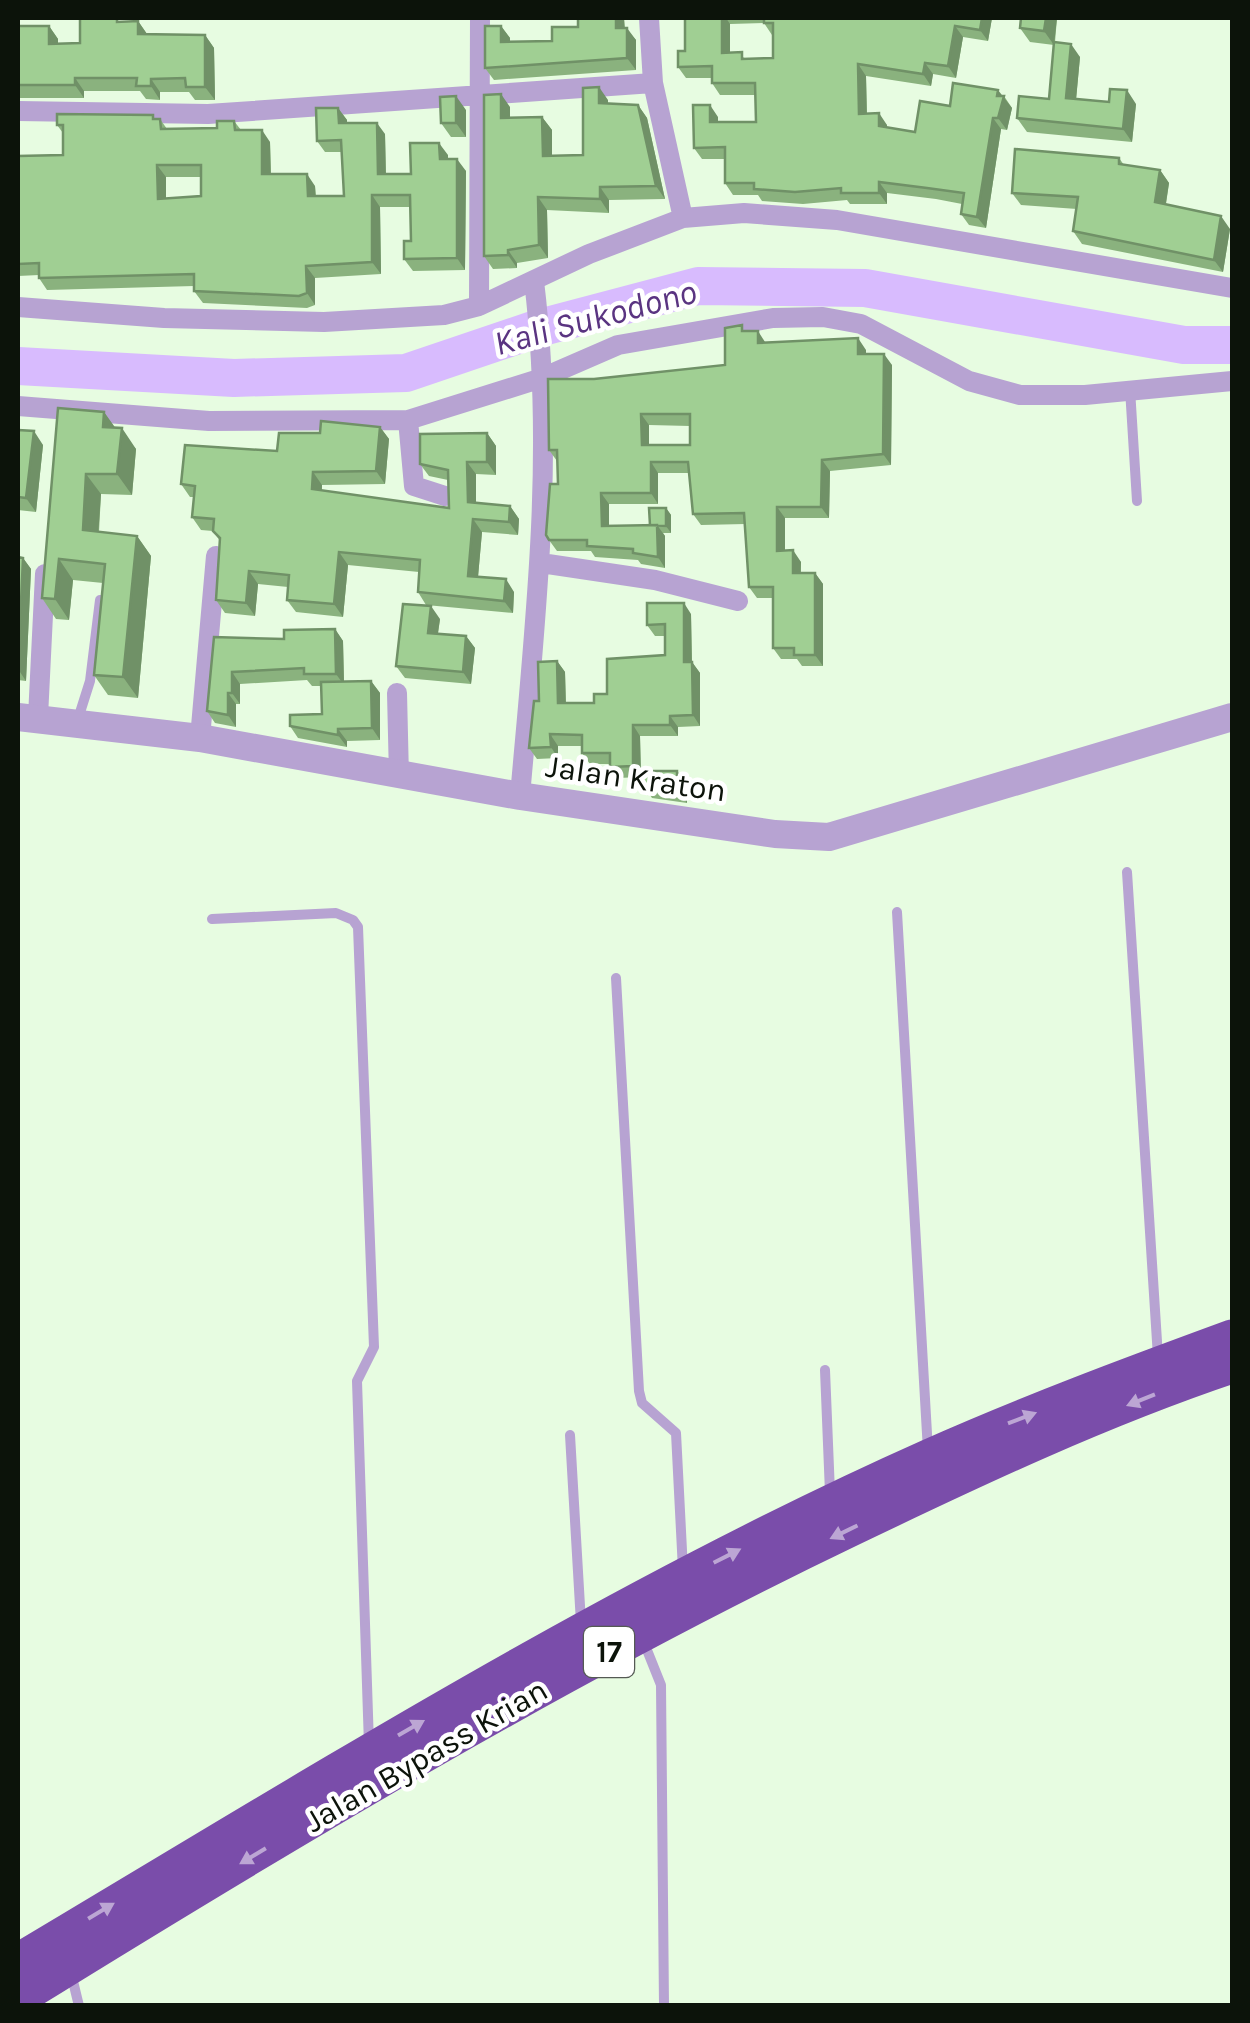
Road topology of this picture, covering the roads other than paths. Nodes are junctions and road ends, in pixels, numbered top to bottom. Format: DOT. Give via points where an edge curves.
graph roads {
  1 [pos="480,18"];
  2 [pos="649,18"];
  3 [pos="654,82"];
  4 [pos="481,97"];
  5 [pos="18,110"];
  6 [pos="683,218"];
  7 [pos="1232,288"];
  8 [pos="535,289"];
  9 [pos="479,306"];
  10 [pos="18,307"];
  11 [pos="542,368"];
  12 [pos="1232,381"];
  13 [pos="1130,388"];
  14 [pos="18,406"];
  15 [pos="408,420"];
  16 [pos="446,496"];
  17 [pos="1136,501"];
  18 [pos="216,556"];
  19 [pos="46,558"];
  20 [pos="541,563"];
  21 [pos="100,600"];
  22 [pos="738,600"];
  23 [pos="397,693"];
  24 [pos="28,717"];
  25 [pos="1232,717"];
  26 [pos="77,724"];
  27 [pos="200,738"];
  28 [pos="399,776"];
  29 [pos="520,796"];
  30 [pos="1126,872"];
  31 [pos="897,912"];
  32 [pos="212,920"];
  33 [pos="616,978"];
  34 [pos="1232,1337"];
  35 [pos="1159,1363"];
  36 [pos="1232,1366"];
  37 [pos="825,1370"];
  38 [pos="570,1435"];
  39 [pos="928,1456"];
  40 [pos="830,1504"];
  41 [pos="684,1578"];
  42 [pos="582,1634"];
  43 [pos="641,1634"];
  44 [pos="369,1752"];
  45 [pos="18,1961"];
  46 [pos="70,1967"];
  47 [pos="18,1999"];
  48 [pos="79,2006"];
  49 [pos="664,2006"];
  1 -- 4 [label="street"];
  2 -- 3 [label="street"];
  3 -- 4 [label="street"];
  3 -- 6 [label="street"];
  4 -- 5 [label="street" via="208,114"];
  4 -- 9 [label="street"];
  6 -- 7 [label="street" via="766,213 837,220"];
  6 -- 8 [label="street" via="589,254"];
  8 -- 9 [label="street"];
  8 -- 11 [label="street"];
  9 -- 10 [label="street" via="444,315 324,322"];
  11 -- 13 [label="street" via="618,345 773,318 823,318 878,331 1002,392 1047,397"];
  11 -- 15 [label="street"];
  11 -- 20 [label="street"];
  12 -- 13 [label="street"];
  13 -- 17 [label="lane"];
  14 -- 15 [label="street" via="60,419"];
  15 -- 16 [label="street" via="414,486"];
  18 -- 27 [label="street"];
  19 -- 24 [label="street"];
  20 -- 22 [label="street"];
  20 -- 29 [label="street"];
  21 -- 26 [label="lane"];
  23 -- 28 [label="street"];
  24 -- 26 [label="street, Jalan Kraton"];
  25 -- 29 [label="street, Jalan Kraton" via="828,836"];
  26 -- 27 [label="street, Jalan Kraton"];
  27 -- 28 [label="street, Jalan Kraton"];
  28 -- 29 [label="street, Jalan Kraton"];
  30 -- 35 [label="lane"];
  31 -- 39 [label="lane"];
  32 -- 44 [label="lane" via="336,913 358,927 374,1347 356,1382"];
  33 -- 41 [label="lane" via="638,1392 676,1432"];
  34 -- 35 [label="highway, Jalan Bypass Krian / 17"];
  39 -- 35 [label="highway, Jalan Bypass Krian / 17, one-way"];
  36 -- 43 [label="highway, Jalan Bypass Krian / 17, one-way" via="992,1461"];
  37 -- 40 [label="lane"];
  38 -- 42 [label="lane"];
  39 -- 40 [label="highway, Jalan Bypass Krian / 17"];
  41 -- 40 [label="highway, Jalan Bypass Krian / 17, one-way"];
  41 -- 42 [label="highway, Jalan Bypass Krian / 17"];
  44 -- 42 [label="highway, Jalan Bypass Krian / 17, one-way"];
  43 -- 46 [label="highway, Jalan Bypass Krian / 17, one-way" via="368,1786"];
  43 -- 49 [label="lane" via="661,1685"];
  45 -- 44 [label="highway, Jalan Bypass Krian / 17, one-way"];
  46 -- 47 [label="highway, Jalan Bypass Krian / 17"];
  46 -- 48 [label="lane"];
}
